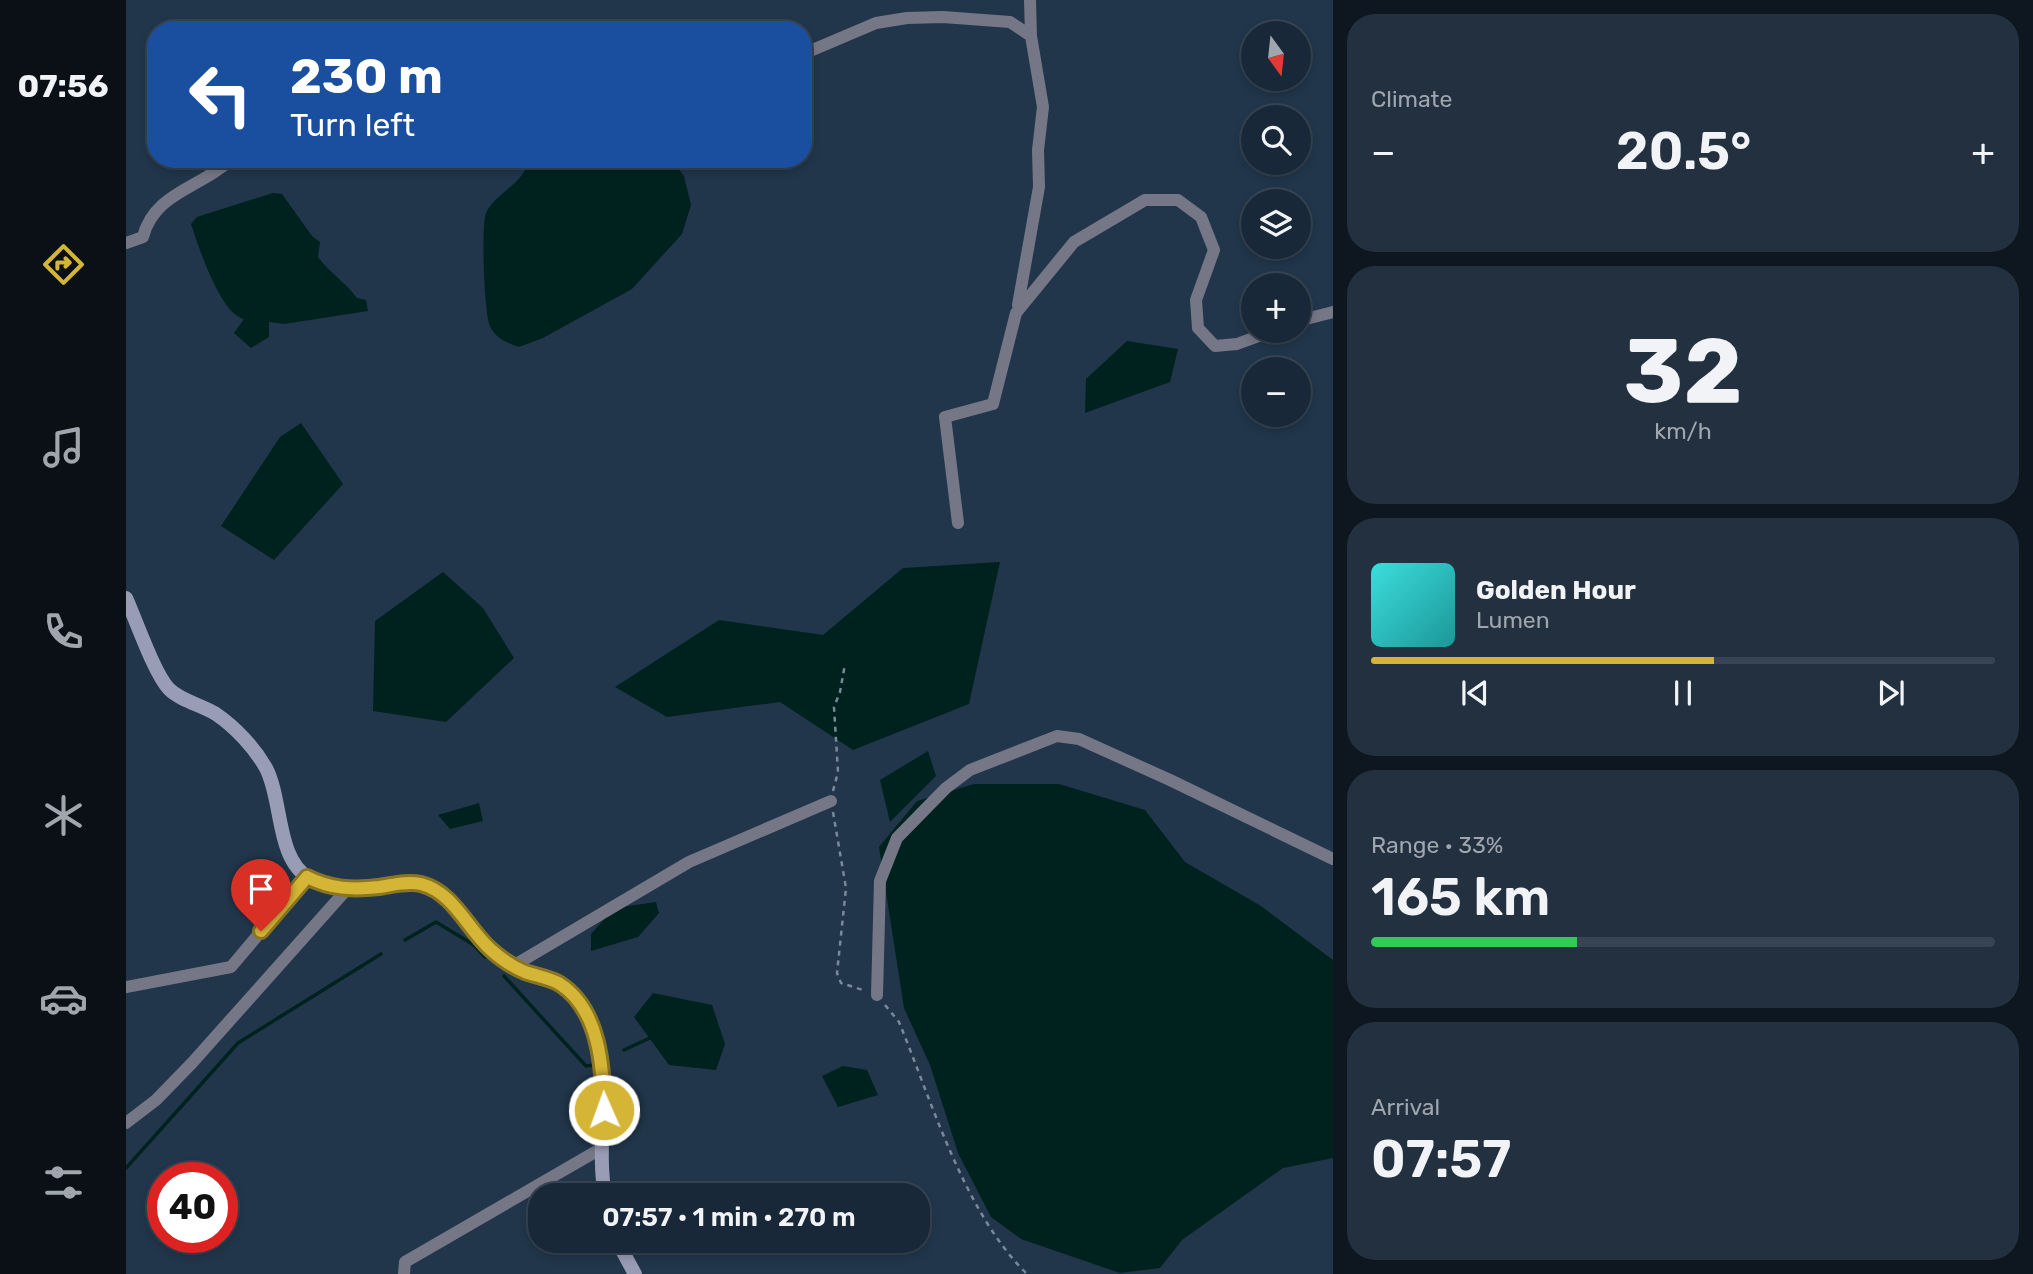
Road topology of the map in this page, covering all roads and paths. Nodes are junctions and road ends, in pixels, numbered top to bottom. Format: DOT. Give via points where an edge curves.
graph roads {
  1 [pos="1030,0"];
  2 [pos="1031,36"];
  3 [pos="812,50"];
  4 [pos="221,168"];
  5 [pos="126,243"];
  6 [pos="1333,312"];
  7 [pos="1016,313"];
  8 [pos="1311,318"];
  9 [pos="1241,343"];
  10 [pos="958,523"];
  11 [pos="126,598"];
  12 [pos="845,664"];
  13 [pos="831,801"];
  14 [pos="1333,859"];
  15 [pos="307,877"];
  16 [pos="348,888"];
  17 [pos="513,966"];
  18 [pos="126,986"];
  19 [pos="877,995"];
  20 [pos="126,1123"];
  21 [pos="602,1149"];
  22 [pos="604,1183"];
  23 [pos="624,1253"];
  24 [pos="404,1274"];
  25 [pos="635,1274"];
  26 [pos="1027,1274"];
  1 -- 2 [label="street"];
  2 -- 3 [label="street" via="1010,22 907,18 876,23"];
  2 -- 7 [label="street" via="1043,107 1038,187"];
  4 -- 5 [label="street" via="157,207 143,237"];
  6 -- 8 [label="street"];
  7 -- 9 [label="street" via="1073,242 1145,200 1178,200 1201,217 1214,250 1196,300 1199,328 1214,346"];
  7 -- 10 [label="street" via="993,404 945,417"];
  11 -- 15 [label="street" via="169,689 215,714 241,735 265,767 278,800 285,843 293,863"];
  12 -- 13 [label="path" via="834,707 838,772"];
  13 -- 17 [label="street" via="689,862"];
  13 -- 19 [label="path" via="846,888 837,973 841,983"];
  14 -- 19 [label="street" via="1148,770 1079,740 1057,736 970,770 897,838 878,892"];
  15 -- 16 [label="street" via="324,886"];
  15 -- 18 [label="street" via="232,967"];
  16 -- 17 [label="street" via="407,883 439,892 489,948"];
  16 -- 20 [label="street" via="192,1063"];
  17 -- 21 [label="street" via="560,984 578,1000 596,1036 603,1071"];
  19 -- 26 [label="path" via="899,1022 964,1178 989,1225"];
  21 -- 22 [label="street"];
  21 -- 24 [label="street" via="405,1262"];
  23 -- 25 [label="street"];
}
